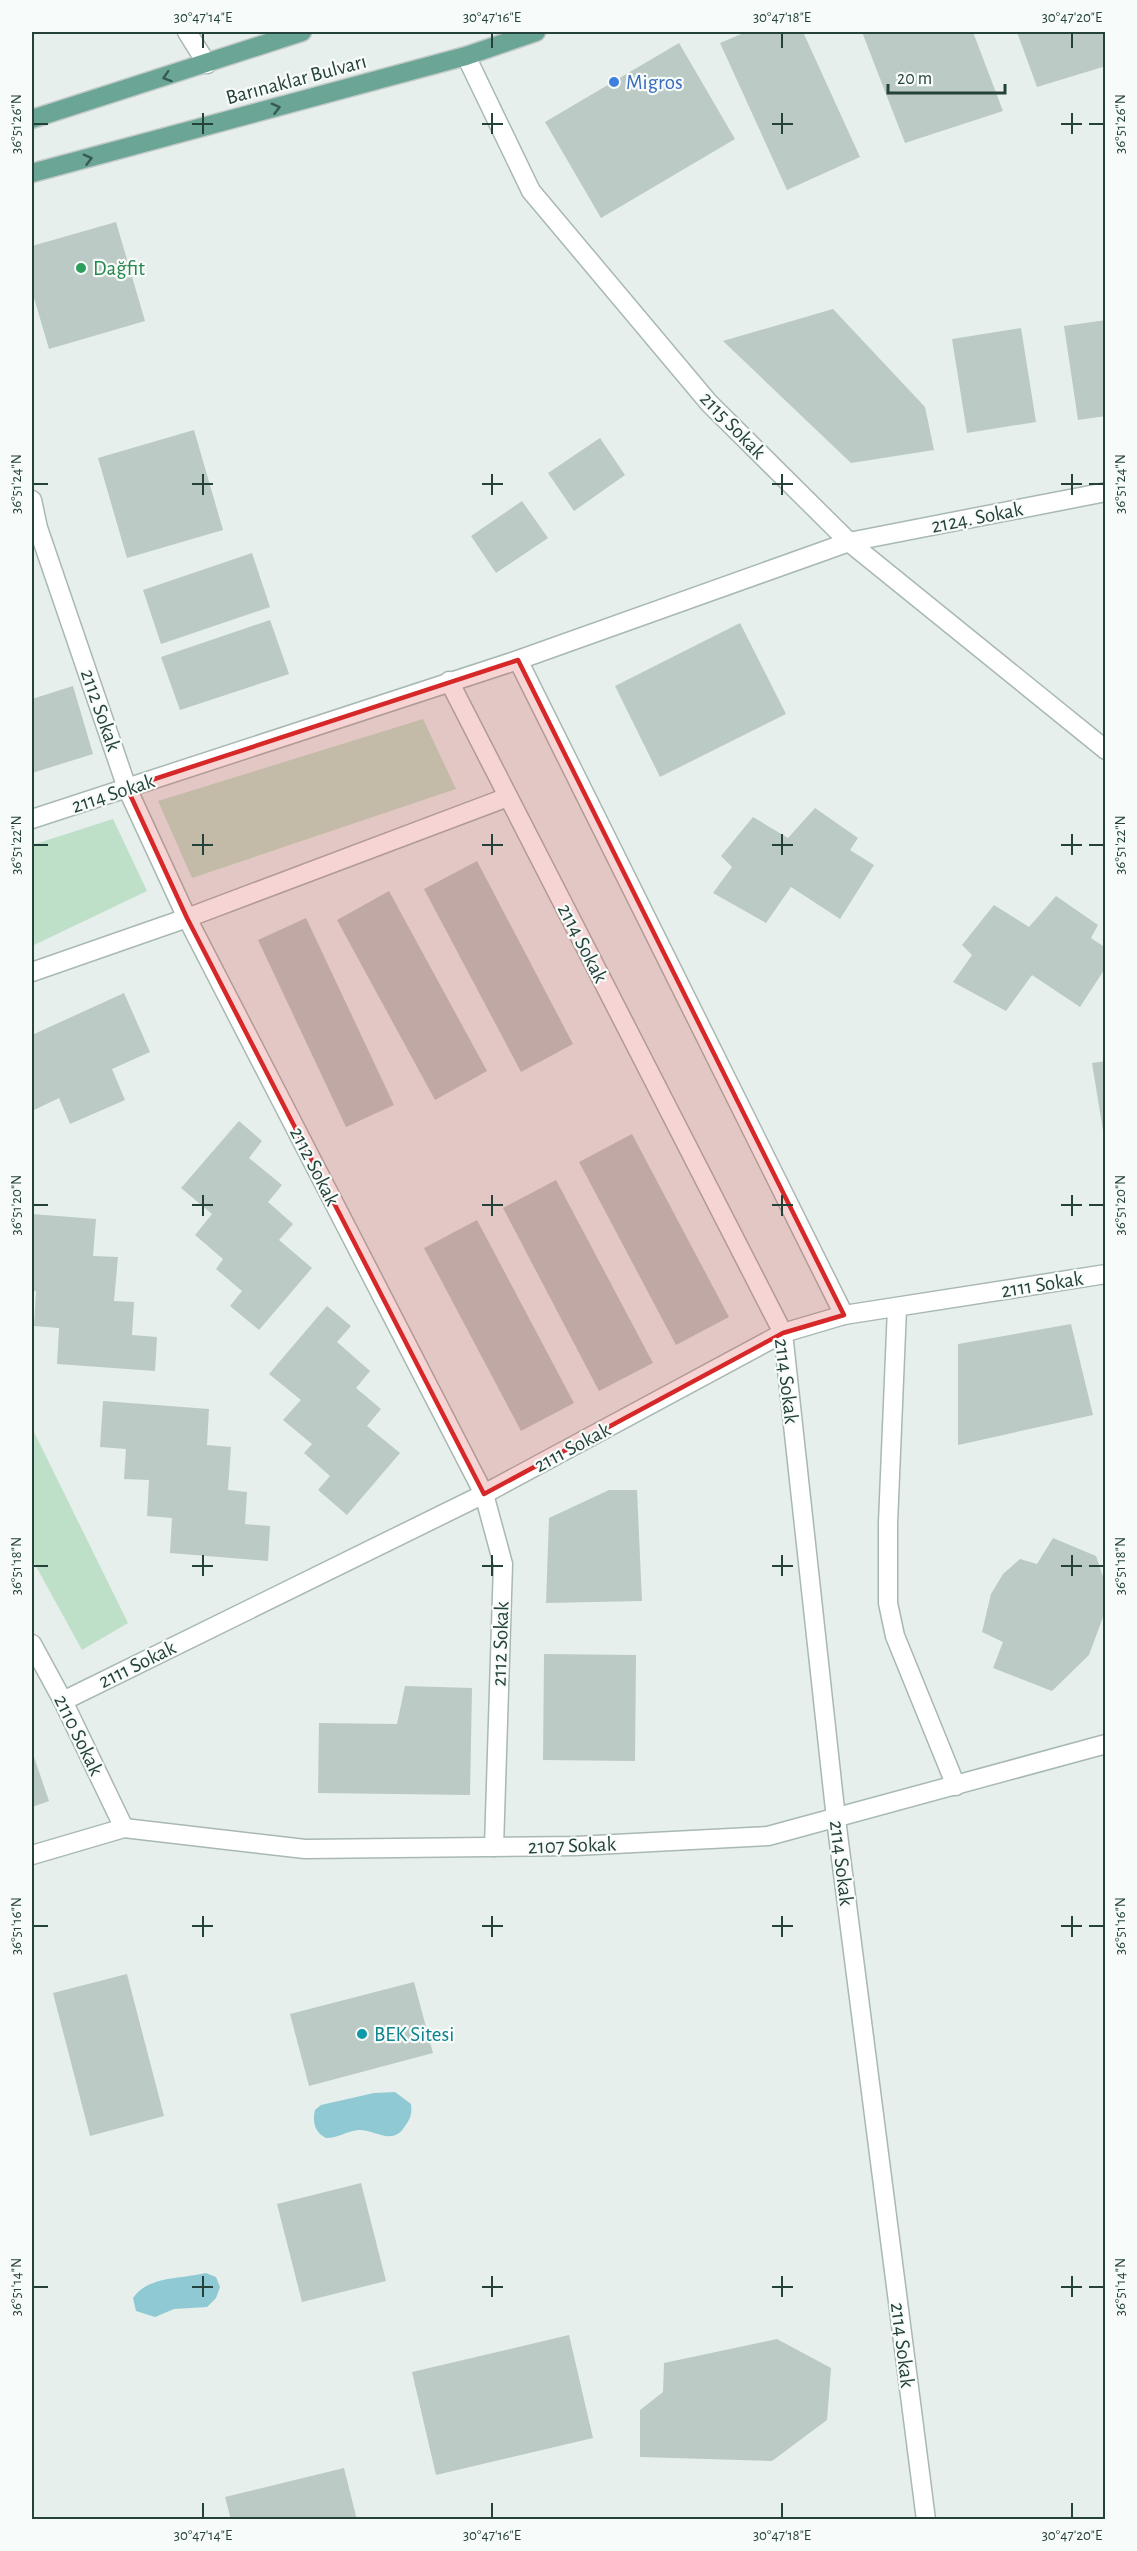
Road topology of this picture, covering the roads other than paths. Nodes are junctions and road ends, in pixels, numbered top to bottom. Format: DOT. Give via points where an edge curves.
graph roads {
  1 [pos="187,32"];
  2 [pos="302,32"];
  3 [pos="536,32"];
  4 [pos="466,56"];
  5 [pos="207,64"];
  6 [pos="32,119"];
  7 [pos="32,173"];
  8 [pos="1106,492"];
  9 [pos="32,500"];
  10 [pos="849,542"];
  11 [pos="518,660"];
  12 [pos="449,681"];
  13 [pos="1106,750"];
  14 [pos="127,788"];
  15 [pos="508,797"];
  16 [pos="32,819"];
  17 [pos="187,918"];
  18 [pos="32,972"];
  19 [pos="1106,1274"];
  20 [pos="897,1308"];
  21 [pos="844,1315"];
  22 [pos="783,1333"];
  23 [pos="484,1494"];
  24 [pos="32,1644"];
  25 [pos="63,1701"];
  26 [pos="1106,1744"];
  27 [pos="956,1786"];
  28 [pos="836,1819"];
  29 [pos="124,1828"];
  30 [pos="494,1847"];
  31 [pos="32,1855"];
  32 [pos="926,2520"];
  1 -- 5 [label="street"];
  2 -- 5 [label="main road, Barınaklar Bulvarı"];
  3 -- 4 [label="main road, Barınaklar Bulvarı"];
  7 -- 4 [label="main road, Barınaklar Bulvarı, one-way"];
  4 -- 10 [label="street, 2115 Sokak" via="531,191 709,404"];
  5 -- 6 [label="main road, Barınaklar Bulvarı, one-way"];
  8 -- 10 [label="street, 2124. Sokak"];
  9 -- 14 [label="street, 2112 Sokak" via="38,528"];
  10 -- 11 [label="street, 2124. Sokak"];
  10 -- 13 [label="street, 2115 Sokak"];
  11 -- 12 [label="street, 2124. Sokak"];
  11 -- 21 [label="street"];
  12 -- 14 [label="street, 2114 Sokak"];
  12 -- 15 [label="street, 2114 Sokak"];
  14 -- 16 [label="street, 2114 Sokak"];
  14 -- 17 [label="street, 2112 Sokak"];
  15 -- 17 [label="street"];
  15 -- 22 [label="street, 2114 Sokak"];
  17 -- 18 [label="street"];
  17 -- 23 [label="street, 2112 Sokak"];
  19 -- 20 [label="street, 2111 Sokak"];
  20 -- 21 [label="street, 2111 Sokak"];
  20 -- 27 [label="street" via="888,1603 895,1636"];
  21 -- 22 [label="street, 2111 Sokak"];
  22 -- 23 [label="street, 2111 Sokak"];
  22 -- 28 [label="street, 2114 Sokak"];
  23 -- 25 [label="street, 2111 Sokak"];
  23 -- 30 [label="street, 2112 Sokak" via="503,1564"];
  24 -- 25 [label="street, 2110 Sokak"];
  25 -- 29 [label="street, 2110 Sokak"];
  26 -- 27 [label="street, 2107 Sokak"];
  27 -- 28 [label="street, 2107 Sokak"];
  28 -- 30 [label="street, 2107 Sokak" via="768,1836"];
  28 -- 32 [label="street, 2114 Sokak"];
  29 -- 30 [label="street, 2107 Sokak" via="305,1849"];
  29 -- 31 [label="street, 2107 Sokak"];
}
